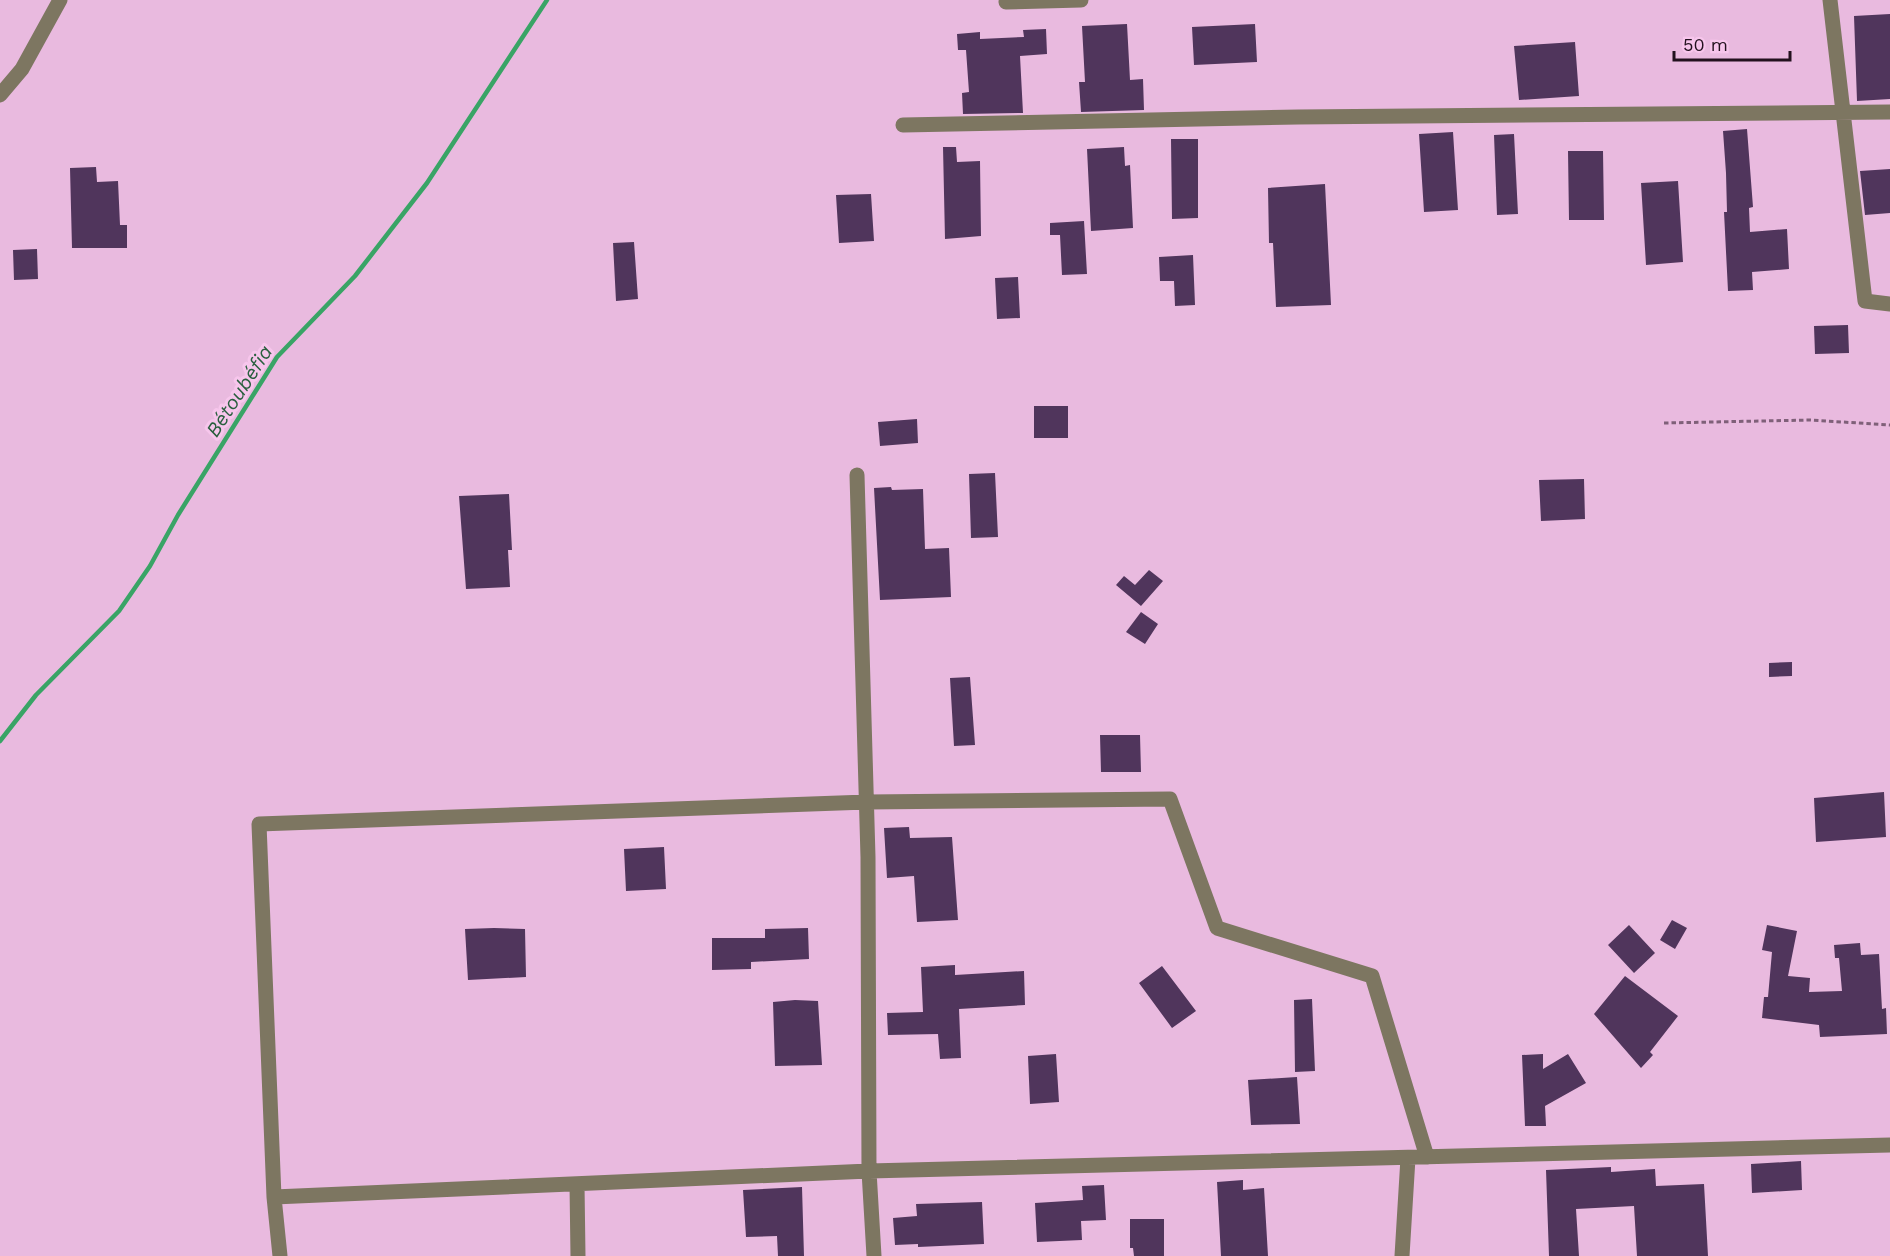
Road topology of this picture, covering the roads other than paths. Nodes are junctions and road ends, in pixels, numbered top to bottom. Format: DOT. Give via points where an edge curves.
graph roads {
  1 [pos="60,0"];
  2 [pos="1081,0"];
  3 [pos="1830,0"];
  4 [pos="1006,2"];
  5 [pos="0,95"];
  6 [pos="1841,112"];
  7 [pos="1890,112"];
  8 [pos="903,125"];
  9 [pos="1890,304"];
  10 [pos="857,475"];
  11 [pos="867,802"];
  12 [pos="1890,1146"];
  13 [pos="1427,1157"];
  14 [pos="1408,1158"];
  15 [pos="869,1171"];
  16 [pos="577,1184"];
  17 [pos="274,1197"];
  18 [pos="280,1256"];
  19 [pos="578,1256"];
  20 [pos="874,1256"];
  21 [pos="1402,1256"];
  1 -- 5 [label="street" via="22,69"];
  2 -- 4 [label="street"];
  3 -- 6 [label="street"];
  6 -- 7 [label="street"];
  6 -- 8 [label="street"];
  6 -- 9 [label="street" via="1865,301"];
  10 -- 11 [label="street"];
  11 -- 13 [label="street" via="1170,799 1217,928 1372,976"];
  11 -- 15 [label="street"];
  11 -- 17 [label="street" via="259,824"];
  12 -- 13 [label="street"];
  13 -- 14 [label="street"];
  14 -- 15 [label="street"];
  14 -- 21 [label="street"];
  15 -- 16 [label="street"];
  15 -- 20 [label="street"];
  16 -- 17 [label="street"];
  16 -- 19 [label="street"];
  17 -- 18 [label="street"];
}
